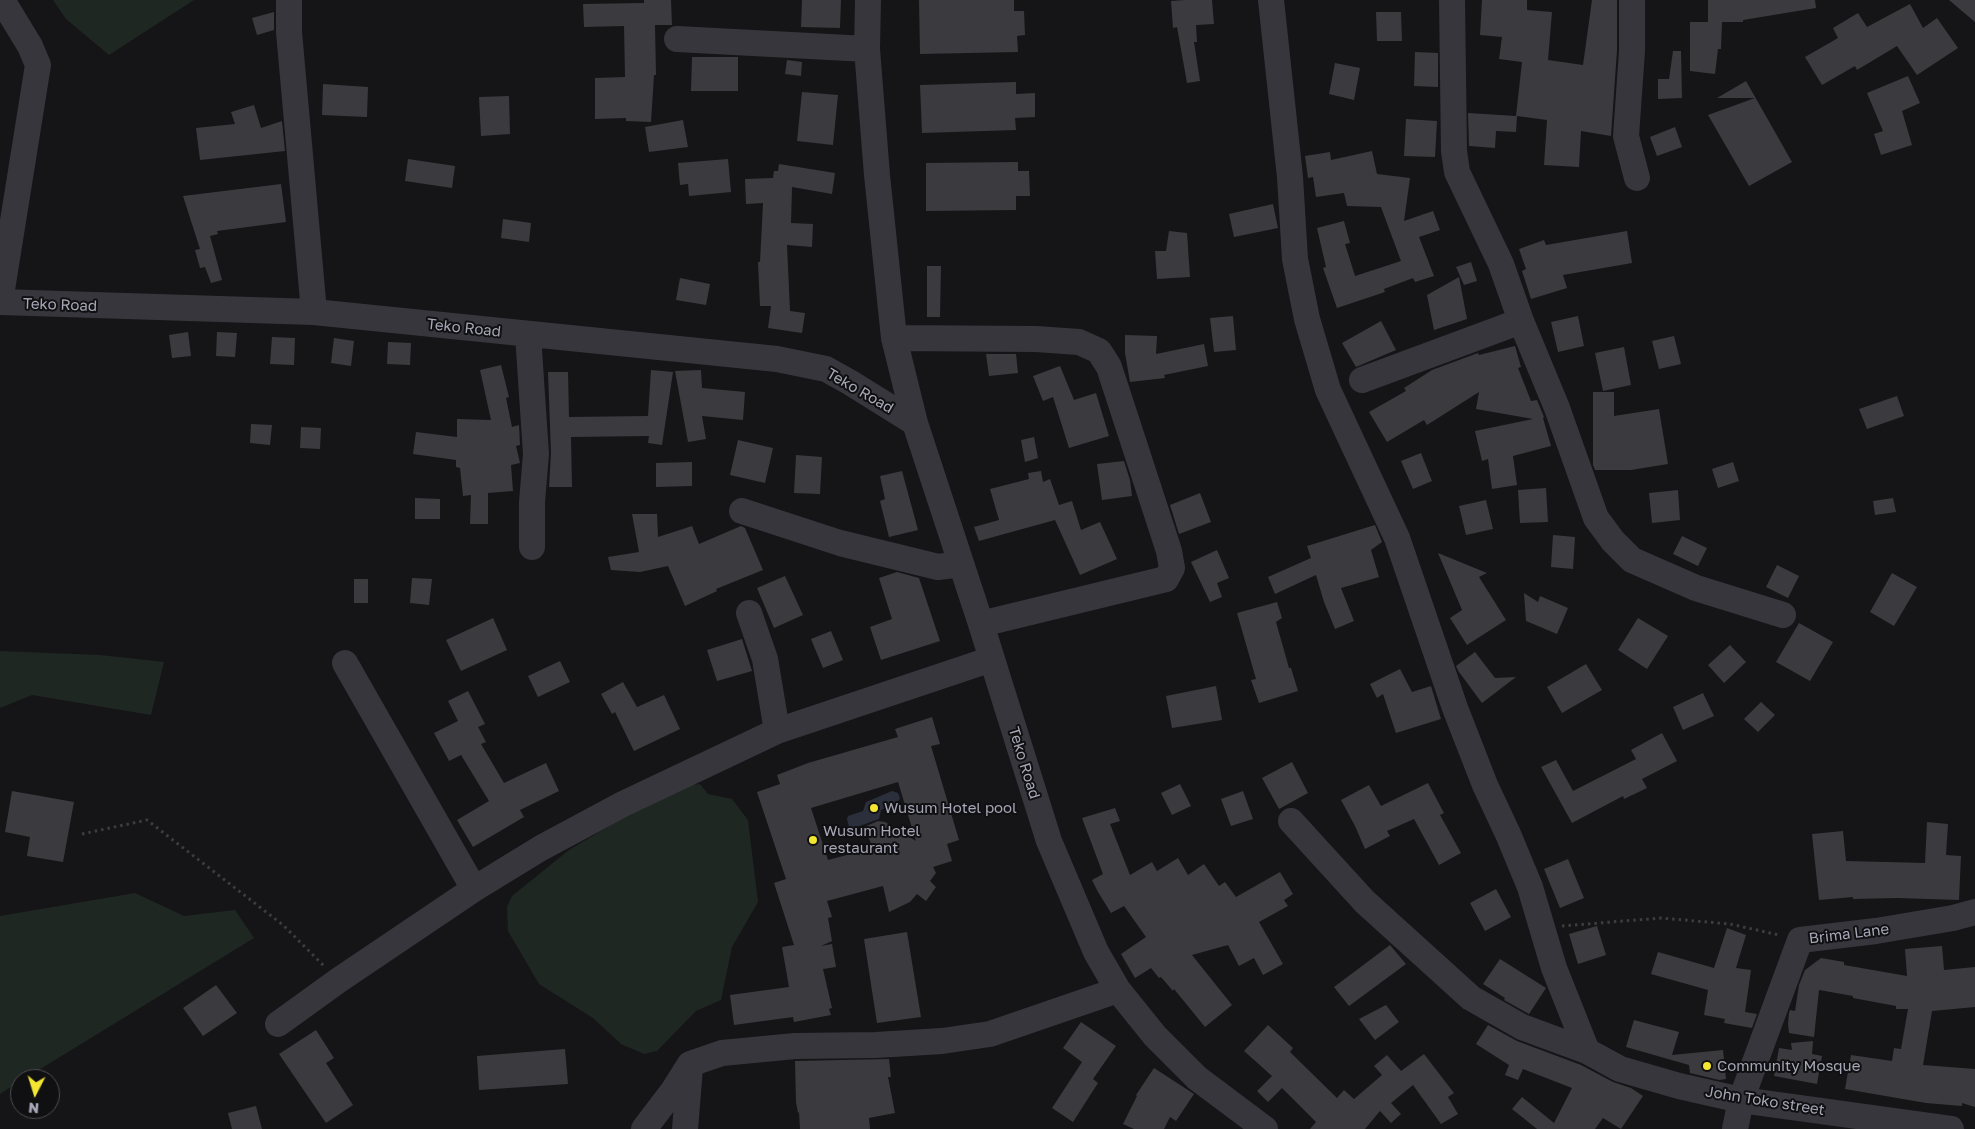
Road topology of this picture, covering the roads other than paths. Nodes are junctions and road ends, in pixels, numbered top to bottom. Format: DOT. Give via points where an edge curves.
graph roads {
  1 [pos="2,0"];
  2 [pos="289,0"];
  3 [pos="868,0"];
  4 [pos="1271,0"];
  5 [pos="1452,0"];
  6 [pos="1632,0"];
  7 [pos="677,39"];
  8 [pos="867,49"];
  9 [pos="1636,178"];
  10 [pos="0,302"];
  11 [pos="314,312"];
  12 [pos="1521,320"];
  13 [pos="528,334"];
  14 [pos="894,338"];
  15 [pos="1362,380"];
  16 [pos="915,423"];
  17 [pos="742,511"];
  18 [pos="532,547"];
  19 [pos="961,564"];
  20 [pos="749,613"];
  21 [pos="1783,615"];
  22 [pos="981,624"];
  23 [pos="992,659"];
  24 [pos="345,662"];
  25 [pos="777,731"];
  26 [pos="1291,821"];
  27 [pos="474,889"];
  28 [pos="1975,912"];
  29 [pos="1118,990"];
  30 [pos="278,1024"];
  31 [pos="1587,1051"];
  32 [pos="690,1064"];
  33 [pos="1742,1100"];
  34 [pos="644,1129"];
  35 [pos="685,1129"];
  36 [pos="1265,1129"];
  37 [pos="1736,1129"];
  38 [pos="1951,1129"];
  1 -- 10 [label="street" via="38,65"];
  2 -- 11 [label="street" via="289,32"];
  3 -- 8 [label="street"];
  4 -- 31 [label="street" via="1290,177 1295,259 1307,319 1328,390 1397,538 1455,708 1530,887 1554,968"];
  5 -- 12 [label="street" via="1456,172 1501,264"];
  6 -- 9 [label="street" via="1626,136"];
  7 -- 8 [label="street"];
  8 -- 14 [label="street"];
  10 -- 11 [label="street, Teko Road"];
  11 -- 13 [label="street, Teko Road"];
  12 -- 15 [label="street"];
  12 -- 21 [label="street" via="1596,518 1613,541 1632,560 1696,588"];
  13 -- 16 [label="street, Teko Road" via="778,359 826,369"];
  13 -- 18 [label="street" via="536,454"];
  14 -- 16 [label="street"];
  14 -- 22 [label="street" via="1062,340 1079,342 1099,351 1109,367 1169,551 1172,568 1166,579"];
  16 -- 19 [label="street, Teko Road"];
  17 -- 19 [label="street" via="840,542 938,567"];
  19 -- 22 [label="street, Teko Road"];
  20 -- 25 [label="street" via="765,659"];
  22 -- 23 [label="street, Teko Road"];
  23 -- 25 [label="street"];
  23 -- 29 [label="street, Teko Road" via="1049,841 1096,952"];
  24 -- 27 [label="street"];
  25 -- 27 [label="street" via="623,804"];
  26 -- 31 [label="street, John Toko street" via="1365,902 1471,998 1522,1027"];
  27 -- 30 [label="street"];
  28 -- 33 [label="street, Brima Lane" via="1876,931 1800,940"];
  29 -- 32 [label="street" via="990,1034 876,1045 753,1048 722,1052"];
  29 -- 36 [label="street, Teko Road" via="1155,1036 1197,1078"];
  31 -- 33 [label="street, John Toko street" via="1620,1069"];
  32 -- 34 [label="street"];
  32 -- 35 [label="street"];
  33 -- 37 [label="street, Brima Lane"];
  33 -- 38 [label="street, John Toko street"];
}
